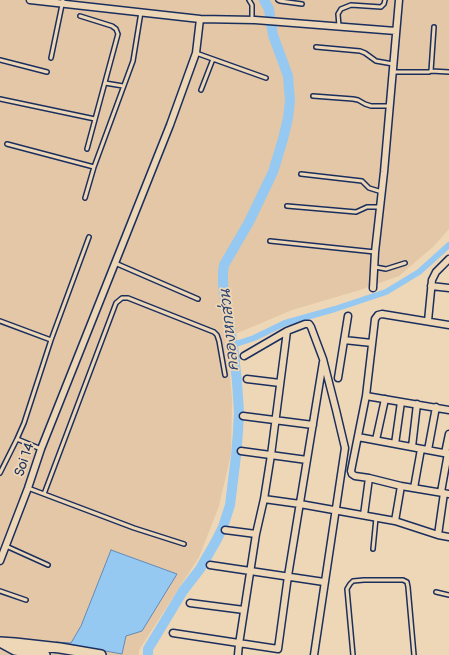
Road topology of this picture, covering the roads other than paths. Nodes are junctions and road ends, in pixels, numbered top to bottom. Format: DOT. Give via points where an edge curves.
graph roads {
  1 [pos="30,0"];
  2 [pos="250,0"];
  3 [pos="278,0"];
  4 [pos="385,0"];
  5 [pos="399,0"];
  6 [pos="63,2"];
  7 [pos="302,4"];
  8 [pos="140,12"];
  9 [pos="80,16"];
  10 [pos="200,19"];
  11 [pos="253,20"];
  12 [pos="339,26"];
  13 [pos="434,27"];
  14 [pos="396,31"];
  15 [pos="316,46"];
  16 [pos="196,53"];
  17 [pos="51,58"];
  18 [pos="213,59"];
  19 [pos="0,60"];
  20 [pos="393,64"];
  21 [pos="431,71"];
  22 [pos="48,72"];
  23 [pos="392,72"];
  24 [pos="449,72"];
  25 [pos="266,78"];
  26 [pos="105,83"];
  27 [pos="124,86"];
  28 [pos="201,90"];
  29 [pos="313,96"];
  30 [pos="0,99"];
  31 [pos="389,106"];
  32 [pos="95,119"];
  33 [pos="6,144"];
  34 [pos="87,149"];
  35 [pos="94,167"];
  36 [pos="301,174"];
  37 [pos="382,192"];
  38 [pos="86,198"];
  39 [pos="286,206"];
  40 [pos="380,207"];
  41 [pos="89,237"];
  42 [pos="270,241"];
  43 [pos="375,252"];
  44 [pos="449,260"];
  45 [pos="115,263"];
  46 [pos="405,264"];
  47 [pos="375,266"];
  48 [pos="432,286"];
  49 [pos="373,288"];
  50 [pos="449,288"];
  51 [pos="198,299"];
  52 [pos="348,316"];
  53 [pos="0,321"];
  54 [pos="428,321"];
  55 [pos="449,325"];
  56 [pos="287,331"];
  57 [pos="52,340"];
  58 [pos="344,340"];
  59 [pos="372,343"];
  60 [pos="244,356"];
  61 [pos="324,359"];
  62 [pos="224,375"];
  63 [pos="338,378"];
  64 [pos="246,379"];
  65 [pos="280,383"];
  66 [pos="366,396"];
  67 [pos="385,399"];
  68 [pos="401,402"];
  69 [pos="417,404"];
  70 [pos="436,407"];
  71 [pos="449,410"];
  72 [pos="243,416"];
  73 [pos="276,420"];
  74 [pos="313,425"];
  75 [pos="449,434"];
  76 [pos="358,437"];
  77 [pos="17,439"];
  78 [pos="376,440"];
  79 [pos="395,444"];
  80 [pos="412,447"];
  81 [pos="41,449"];
  82 [pos="421,449"];
  83 [pos="241,450"];
  84 [pos="428,450"];
  85 [pos="447,453"];
  86 [pos="271,455"];
  87 [pos="307,460"];
  88 [pos="0,473"];
  89 [pos="369,478"];
  90 [pos="401,486"];
  91 [pos="28,488"];
  92 [pos="414,488"];
  93 [pos="445,493"];
  94 [pos="44,494"];
  95 [pos="264,499"];
  96 [pos="300,504"];
  97 [pos="334,511"];
  98 [pos="364,515"];
  99 [pos="376,518"];
  100 [pos="395,522"];
  101 [pos="225,530"];
  102 [pos="256,534"];
  103 [pos="438,535"];
  104 [pos="449,537"];
  105 [pos="184,544"];
  106 [pos="6,546"];
  107 [pos="373,549"];
  108 [pos="0,561"];
  109 [pos="48,565"];
  110 [pos="210,565"];
  111 [pos="250,571"];
  112 [pos="288,576"];
  113 [pos="324,582"];
  114 [pos="0,591"];
  115 [pos="436,592"];
  116 [pos="449,595"];
  117 [pos="26,600"];
  118 [pos="190,603"];
  119 [pos="244,610"];
  120 [pos="173,633"];
  121 [pos="0,642"];
  122 [pos="239,644"];
  123 [pos="45,655"];
  124 [pos="101,655"];
  125 [pos="238,655"];
  126 [pos="314,655"];
  127 [pos="352,655"];
  128 [pos="414,655"];
  1 -- 6 [label="street"];
  2 -- 11 [label="lane"];
  3 -- 7 [label="lane"];
  4 -- 12 [label="lane" via="381,7 352,5 341,8 338,14"];
  5 -- 14 [label="street"];
  6 -- 8 [label="street"];
  6 -- 17 [label="lane"];
  8 -- 10 [label="street"];
  8 -- 27 [label="lane" via="132,61"];
  9 -- 26 [label="lane" via="112,26 118,34"];
  10 -- 11 [label="street"];
  10 -- 16 [label="street, Soi 14"];
  11 -- 12 [label="street"];
  12 -- 14 [label="street"];
  13 -- 21 [label="lane"];
  14 -- 20 [label="street"];
  15 -- 20 [label="lane" via="366,53 376,61"];
  16 -- 18 [label="lane"];
  16 -- 45 [label="street, Soi 14"];
  18 -- 25 [label="lane"];
  18 -- 28 [label="lane"];
  19 -- 22 [label="lane"];
  20 -- 23 [label="street"];
  21 -- 23 [label="lane"];
  21 -- 24 [label="lane"];
  23 -- 31 [label="street"];
  26 -- 27 [label="lane"];
  26 -- 32 [label="lane"];
  27 -- 35 [label="lane"];
  29 -- 31 [label="lane" via="353,99 372,106"];
  30 -- 32 [label="lane"];
  31 -- 37 [label="street"];
  32 -- 34 [label="lane"];
  33 -- 35 [label="lane"];
  35 -- 38 [label="lane"];
  36 -- 37 [label="lane" via="362,181 369,188"];
  37 -- 40 [label="street"];
  39 -- 40 [label="lane" via="356,212 367,206"];
  40 -- 43 [label="street"];
  41 -- 57 [label="lane"];
  42 -- 43 [label="lane"];
  43 -- 47 [label="street"];
  44 -- 48 [label="street" via="436,272"];
  45 -- 51 [label="lane"];
  45 -- 81 [label="street, Soi 14"];
  46 -- 47 [label="lane" via="386,269"];
  47 -- 49 [label="street"];
  48 -- 50 [label="street"];
  48 -- 54 [label="street"];
  52 -- 58 [label="street"];
  53 -- 57 [label="lane"];
  54 -- 55 [label="street"];
  54 -- 59 [label="street" via="378,315 375,319"];
  56 -- 60 [label="street"];
  56 -- 61 [label="street" via="309,324"];
  56 -- 65 [label="street"];
  57 -- 77 [label="lane"];
  58 -- 59 [label="street"];
  58 -- 63 [label="street"];
  59 -- 66 [label="street"];
  61 -- 74 [label="street"];
  61 -- 97 [label="street" via="344,448"];
  62 -- 94 [label="lane" via="219,341 214,332 128,298 122,298 116,303"];
  64 -- 65 [label="street"];
  65 -- 73 [label="street"];
  66 -- 67 [label="street"];
  66 -- 76 [label="street"];
  67 -- 68 [label="street"];
  67 -- 78 [label="street"];
  68 -- 69 [label="street"];
  68 -- 79 [label="street"];
  69 -- 70 [label="street"];
  69 -- 80 [label="street"];
  70 -- 71 [label="street"];
  70 -- 84 [label="street"];
  72 -- 73 [label="street"];
  73 -- 74 [label="street"];
  73 -- 86 [label="street"];
  74 -- 87 [label="street"];
  75 -- 85 [label="street"];
  76 -- 78 [label="street"];
  76 -- 89 [label="street" via="352,474"];
  77 -- 81 [label="lane"];
  77 -- 88 [label="lane"];
  78 -- 79 [label="street"];
  79 -- 80 [label="street"];
  80 -- 82 [label="street"];
  81 -- 91 [label="street, Soi 14"];
  82 -- 84 [label="street"];
  82 -- 92 [label="street"];
  83 -- 86 [label="street"];
  84 -- 85 [label="street"];
  85 -- 93 [label="street"];
  86 -- 87 [label="street"];
  86 -- 95 [label="street"];
  87 -- 96 [label="street"];
  89 -- 90 [label="street"];
  89 -- 98 [label="street"];
  90 -- 92 [label="street"];
  90 -- 100 [label="street"];
  91 -- 94 [label="lane"];
  91 -- 106 [label="street, Soi 14"];
  92 -- 93 [label="street"];
  93 -- 103 [label="street"];
  94 -- 105 [label="lane"];
  95 -- 96 [label="street"];
  95 -- 102 [label="street"];
  96 -- 97 [label="street"];
  96 -- 112 [label="street"];
  97 -- 98 [label="street"];
  97 -- 113 [label="street"];
  98 -- 99 [label="street"];
  99 -- 100 [label="street"];
  99 -- 107 [label="lane"];
  100 -- 103 [label="street"];
  101 -- 102 [label="street"];
  102 -- 111 [label="street"];
  103 -- 104 [label="street"];
  106 -- 108 [label="street, Soi 14"];
  106 -- 109 [label="lane"];
  110 -- 111 [label="street"];
  111 -- 112 [label="street"];
  111 -- 119 [label="street"];
  112 -- 113 [label="street"];
  112 -- 122 [label="street" via="278,649"];
  113 -- 126 [label="street"];
  114 -- 117 [label="lane"];
  115 -- 116 [label="lane"];
  118 -- 119 [label="street"];
  119 -- 122 [label="street"];
  120 -- 122 [label="street"];
  121 -- 123 [label="main road" via="15,650"];
  121 -- 124 [label="main road"];
  122 -- 125 [label="street"];
  127 -- 128 [label="lane" via="348,589 350,584 353,581 364,580 403,580 408,586"];
}
